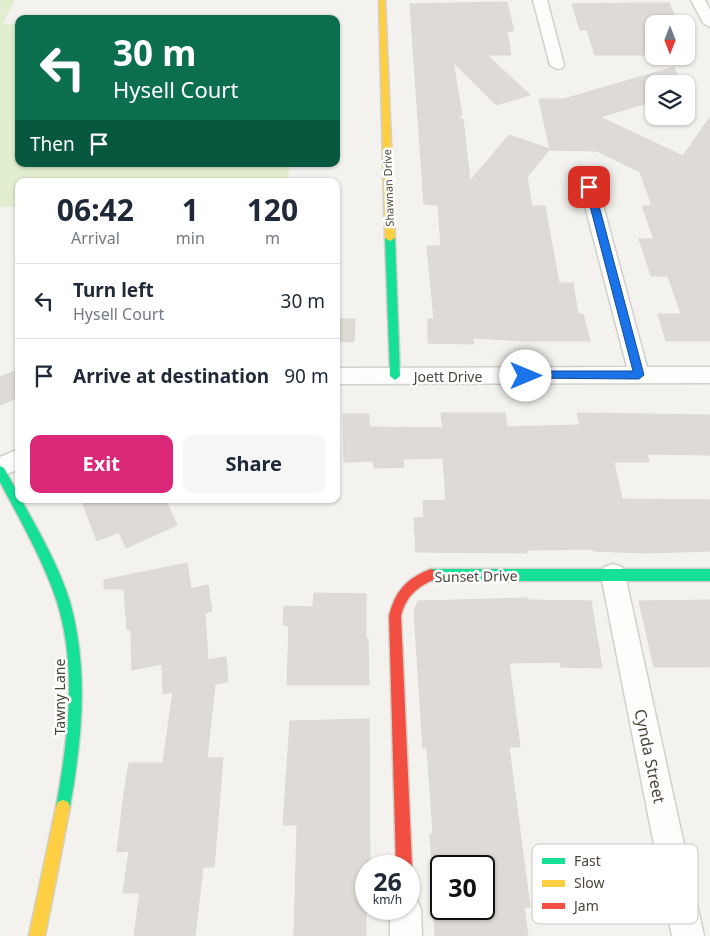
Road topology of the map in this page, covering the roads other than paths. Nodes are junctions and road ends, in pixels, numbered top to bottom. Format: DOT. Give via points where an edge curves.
graph roads {
  1 [pos="382,0"];
  2 [pos="540,0"];
  3 [pos="698,0"];
  4 [pos="710,24"];
  5 [pos="557,65"];
  6 [pos="589,187"];
  7 [pos="710,374"];
  8 [pos="639,375"];
  9 [pos="340,376"];
  10 [pos="395,376"];
  11 [pos="15,460"];
  12 [pos="0,467"];
  13 [pos="0,471"];
  14 [pos="15,501"];
  15 [pos="16,503"];
  16 [pos="613,575"];
  17 [pos="710,575"];
  18 [pos="669,844"];
  19 [pos="404,855"];
  20 [pos="405,920"];
  21 [pos="37,936"];
  22 [pos="406,936"];
  1 -- 10 [label="street, Shawnan Drive"];
  2 -- 5 [label="street"];
  3 -- 4 [label="street"];
  6 -- 8 [label="street"];
  7 -- 8 [label="street, Joett Drive"];
  8 -- 10 [label="street, Joett Drive"];
  9 -- 10 [label="street, Joett Drive"];
  11 -- 12 [label="street"];
  13 -- 14 [label="street, Tawny Lane"];
  15 -- 21 [label="street, Tawny Lane" via="60,592 76,668 77,712 72,758"];
  16 -- 17 [label="street, Sunset Drive"];
  16 -- 18 [label="street, Cynda Street"];
  16 -- 19 [label="street, Sunset Drive" via="432,576 406,588 397,600"];
  20 -- 22 [label="street"];
}
